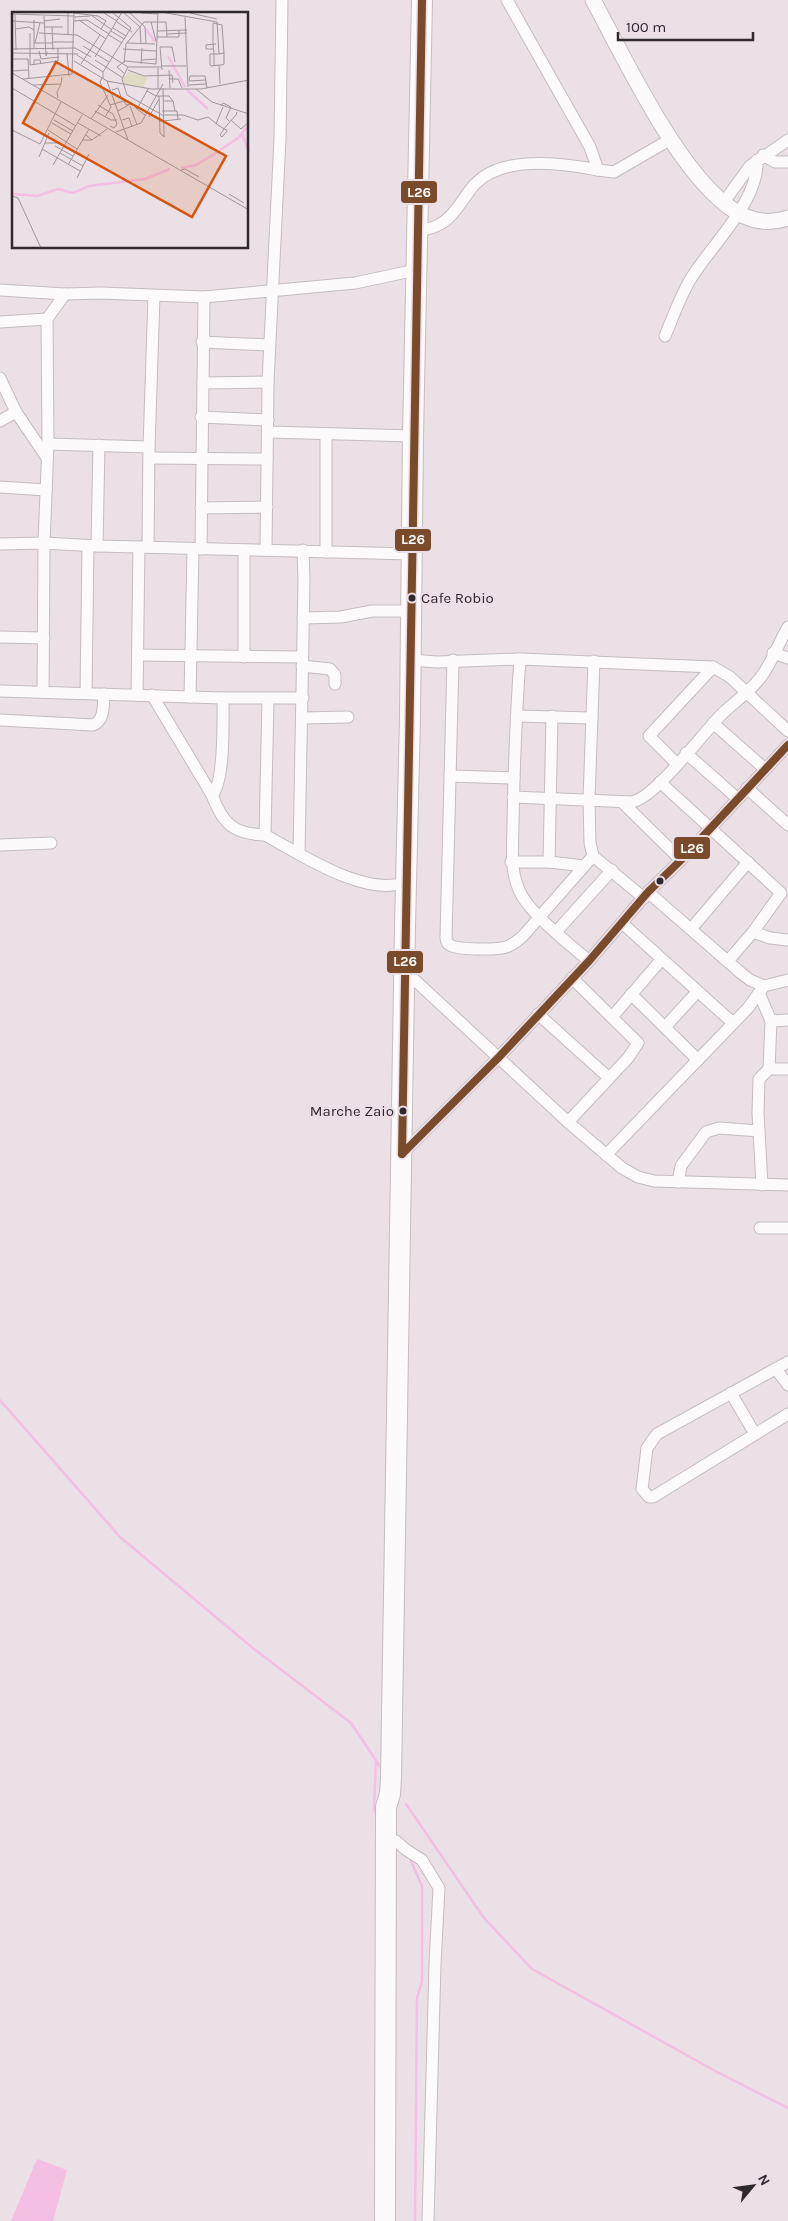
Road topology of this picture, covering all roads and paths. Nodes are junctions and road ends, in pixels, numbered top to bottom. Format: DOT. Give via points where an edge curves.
graph roads {
  1 [pos="282,0"];
  2 [pos="422,0"];
  3 [pos="507,0"];
  4 [pos="593,0"];
  5 [pos="671,139"];
  6 [pos="788,140"];
  7 [pos="760,158"];
  8 [pos="788,162"];
  9 [pos="598,170"];
  10 [pos="724,202"];
  11 [pos="738,213"];
  12 [pos="788,218"];
  13 [pos="418,231"];
  14 [pos="416,270"];
  15 [pos="0,290"];
  16 [pos="272,290"];
  17 [pos="65,294"];
  18 [pos="154,296"];
  19 [pos="204,297"];
  20 [pos="47,319"];
  21 [pos="0,322"];
  22 [pos="665,336"];
  23 [pos="202,342"];
  24 [pos="269,345"];
  25 [pos="0,378"];
  26 [pos="268,382"];
  27 [pos="203,383"];
  28 [pos="16,412"];
  29 [pos="201,417"];
  30 [pos="268,420"];
  31 [pos="0,421"];
  32 [pos="268,432"];
  33 [pos="326,434"];
  34 [pos="413,436"];
  35 [pos="48,444"];
  36 [pos="99,445"];
  37 [pos="149,452"];
  38 [pos="47,458"];
  39 [pos="200,458"];
  40 [pos="267,459"];
  41 [pos="0,487"];
  42 [pos="46,490"];
  43 [pos="267,507"];
  44 [pos="201,508"];
  45 [pos="44,543"];
  46 [pos="0,544"];
  47 [pos="92,546"];
  48 [pos="144,547"];
  49 [pos="197,549"];
  50 [pos="244,550"];
  51 [pos="266,550"];
  52 [pos="303,550"];
  53 [pos="326,552"];
  54 [pos="412,554"];
  55 [pos="410,611"];
  56 [pos="303,618"];
  57 [pos="788,627"];
  58 [pos="0,637"];
  59 [pos="44,638"];
  60 [pos="773,653"];
  61 [pos="138,655"];
  62 [pos="192,656"];
  63 [pos="244,657"];
  64 [pos="788,658"];
  65 [pos="520,659"];
  66 [pos="411,660"];
  67 [pos="453,660"];
  68 [pos="302,662"];
  69 [pos="594,662"];
  70 [pos="713,667"];
  71 [pos="336,684"];
  72 [pos="0,691"];
  73 [pos="43,692"];
  74 [pos="746,692"];
  75 [pos="86,693"];
  76 [pos="104,694"];
  77 [pos="137,695"];
  78 [pos="152,696"];
  79 [pos="190,697"];
  80 [pos="223,698"];
  81 [pos="303,698"];
  82 [pos="268,699"];
  83 [pos="516,716"];
  84 [pos="552,716"];
  85 [pos="348,717"];
  86 [pos="302,718"];
  87 [pos="592,718"];
  88 [pos="0,720"];
  89 [pos="714,723"];
  90 [pos="788,731"];
  91 [pos="788,745"];
  92 [pos="686,753"];
  93 [pos="677,764"];
  94 [pos="765,769"];
  95 [pos="450,776"];
  96 [pos="514,778"];
  97 [pos="660,782"];
  98 [pos="747,788"];
  99 [pos="212,795"];
  100 [pos="513,797"];
  101 [pos="552,798"];
  102 [pos="589,799"];
  103 [pos="738,799"];
  104 [pos="622,802"];
  105 [pos="788,825"];
  106 [pos="710,828"];
  107 [pos="265,835"];
  108 [pos="50,843"];
  109 [pos="0,845"];
  110 [pos="299,853"];
  111 [pos="593,856"];
  112 [pos="681,860"];
  113 [pos="512,862"];
  114 [pos="549,862"];
  115 [pos="748,862"];
  116 [pos="584,866"];
  117 [pos="612,870"];
  118 [pos="406,882"];
  119 [pos="784,889"];
  120 [pos="646,895"];
  121 [pos="540,916"];
  122 [pos="622,923"];
  123 [pos="691,930"];
  124 [pos="556,932"];
  125 [pos="753,932"];
  126 [pos="788,940"];
  127 [pos="661,960"];
  128 [pos="589,961"];
  129 [pos="728,961"];
  130 [pos="406,972"];
  131 [pos="787,976"];
  132 [pos="572,978"];
  133 [pos="761,990"];
  134 [pos="697,992"];
  135 [pos="631,994"];
  136 [pos="538,1014"];
  137 [pos="612,1017"];
  138 [pos="771,1020"];
  139 [pos="788,1020"];
  140 [pos="733,1023"];
  141 [pos="664,1027"];
  142 [pos="499,1057"];
  143 [pos="698,1060"];
  144 [pos="769,1068"];
  145 [pos="788,1069"];
  146 [pos="608,1078"];
  147 [pos="568,1122"];
  148 [pos="759,1131"];
  149 [pos="402,1154"];
  150 [pos="606,1155"];
  151 [pos="678,1182"];
  152 [pos="762,1184"];
  153 [pos="788,1185"];
  154 [pos="760,1228"];
  155 [pos="788,1228"];
  156 [pos="788,1362"];
  157 [pos="776,1369"];
  158 [pos="788,1385"];
  159 [pos="731,1393"];
  160 [pos="788,1414"];
  161 [pos="754,1434"];
  162 [pos="390,1794"];
  163 [pos="396,1841"];
  164 [pos="385,2221"];
  165 [pos="397,2221"];
  166 [pos="428,2221"];
  1 -- 16 [label="street" via="280,140"];
  2 -- 13 [label="highway"];
  3 -- 9 [label="street" via="590,148"];
  4 -- 5 [label="street"];
  5 -- 9 [label="street" via="614,172"];
  5 -- 10 [label="street" via="695,173"];
  6 -- 7 [label="street"];
  7 -- 8 [label="street"];
  7 -- 10 [label="street"];
  7 -- 11 [label="street" via="754,182"];
  9 -- 13 [label="street" via="561,163 497,170 476,183 453,213 438,226"];
  10 -- 11 [label="street"];
  11 -- 12 [label="street" via="762,222"];
  11 -- 22 [label="street" via="691,279"];
  13 -- 14 [label="highway"];
  14 -- 16 [label="street" via="355,283"];
  14 -- 34 [label="highway"];
  15 -- 17 [label="street"];
  16 -- 19 [label="street"];
  16 -- 24 [label="street"];
  17 -- 18 [label="street"];
  17 -- 20 [label="street"];
  18 -- 19 [label="street"];
  18 -- 37 [label="street"];
  19 -- 23 [label="street"];
  20 -- 21 [label="street"];
  20 -- 35 [label="street"];
  23 -- 24 [label="street"];
  23 -- 27 [label="street"];
  24 -- 26 [label="street"];
  25 -- 28 [label="street"];
  26 -- 27 [label="street"];
  26 -- 30 [label="street"];
  27 -- 29 [label="street"];
  28 -- 31 [label="street"];
  28 -- 38 [label="street"];
  29 -- 30 [label="street"];
  29 -- 39 [label="street"];
  30 -- 32 [label="street"];
  32 -- 33 [label="street"];
  32 -- 40 [label="street"];
  33 -- 34 [label="street"];
  33 -- 53 [label="street"];
  34 -- 54 [label="highway"];
  35 -- 36 [label="street"];
  35 -- 38 [label="street"];
  36 -- 37 [label="street"];
  36 -- 47 [label="street"];
  37 -- 39 [label="street"];
  37 -- 48 [label="street"];
  38 -- 42 [label="street"];
  39 -- 40 [label="street"];
  39 -- 44 [label="street"];
  40 -- 43 [label="street"];
  41 -- 42 [label="street"];
  42 -- 45 [label="street"];
  43 -- 44 [label="street"];
  43 -- 51 [label="street"];
  44 -- 49 [label="street"];
  45 -- 46 [label="street"];
  45 -- 47 [label="street"];
  45 -- 59 [label="street"];
  47 -- 48 [label="street"];
  47 -- 75 [label="street"];
  48 -- 49 [label="street"];
  48 -- 61 [label="street"];
  49 -- 50 [label="street"];
  49 -- 62 [label="street"];
  50 -- 51 [label="street"];
  50 -- 63 [label="street"];
  51 -- 52 [label="street"];
  52 -- 53 [label="street"];
  52 -- 56 [label="street"];
  53 -- 54 [label="street"];
  54 -- 55 [label="highway"];
  55 -- 56 [label="street"];
  55 -- 66 [label="highway"];
  56 -- 68 [label="street"];
  57 -- 60 [label="street"];
  58 -- 59 [label="street"];
  59 -- 73 [label="street"];
  60 -- 64 [label="street"];
  60 -- 74 [label="street" via="764,674"];
  61 -- 62 [label="street"];
  61 -- 77 [label="street"];
  62 -- 63 [label="street"];
  62 -- 79 [label="street"];
  63 -- 68 [label="street"];
  65 -- 67 [label="street"];
  65 -- 69 [label="street"];
  65 -- 83 [label="street"];
  66 -- 67 [label="street"];
  66 -- 118 [label="highway"];
  67 -- 95 [label="street"];
  68 -- 71 [label="street" via="330,669"];
  68 -- 81 [label="street"];
  69 -- 70 [label="street"];
  69 -- 87 [label="street"];
  70 -- 74 [label="street"];
  70 -- 93 [label="street" via="649,736"];
  72 -- 73 [label="street"];
  73 -- 75 [label="street"];
  74 -- 89 [label="street"];
  74 -- 90 [label="street"];
  75 -- 76 [label="street"];
  76 -- 77 [label="street"];
  76 -- 88 [label="street" via="101,718 93,725"];
  77 -- 78 [label="street"];
  78 -- 79 [label="street"];
  78 -- 99 [label="street"];
  79 -- 80 [label="street"];
  80 -- 82 [label="street"];
  80 -- 99 [label="street" via="222,754 218,785"];
  81 -- 82 [label="street"];
  81 -- 86 [label="street"];
  82 -- 107 [label="street"];
  83 -- 84 [label="street"];
  83 -- 96 [label="street"];
  84 -- 87 [label="street"];
  84 -- 101 [label="street"];
  85 -- 86 [label="street"];
  86 -- 110 [label="street"];
  87 -- 102 [label="street"];
  89 -- 92 [label="street"];
  89 -- 94 [label="street"];
  91 -- 94 [label="street"];
  92 -- 93 [label="street"];
  92 -- 103 [label="street"];
  93 -- 97 [label="street"];
  94 -- 98 [label="street"];
  95 -- 96 [label="street"];
  95 -- 121 [label="street" via="447,943 470,948 506,947 523,936"];
  96 -- 100 [label="street"];
  97 -- 104 [label="street" via="638,801"];
  97 -- 106 [label="street"];
  98 -- 103 [label="street"];
  98 -- 105 [label="street"];
  99 -- 107 [label="street" via="221,816 234,828 248,834"];
  100 -- 101 [label="street"];
  100 -- 113 [label="street"];
  101 -- 102 [label="street"];
  101 -- 114 [label="street"];
  102 -- 104 [label="street"];
  102 -- 111 [label="street"];
  103 -- 106 [label="street"];
  104 -- 112 [label="street"];
  106 -- 112 [label="street"];
  106 -- 115 [label="street"];
  107 -- 110 [label="street"];
  108 -- 109 [label="street"];
  110 -- 118 [label="street" via="358,882 399,885"];
  111 -- 116 [label="street"];
  111 -- 117 [label="street"];
  112 -- 120 [label="street"];
  113 -- 114 [label="street"];
  113 -- 121 [label="street" via="514,879 521,894"];
  114 -- 116 [label="street"];
  115 -- 119 [label="street"];
  115 -- 123 [label="street"];
  116 -- 121 [label="street"];
  117 -- 120 [label="street"];
  117 -- 124 [label="street"];
  118 -- 130 [label="highway"];
  119 -- 125 [label="street"];
  120 -- 122 [label="street"];
  120 -- 123 [label="street"];
  121 -- 124 [label="street"];
  122 -- 127 [label="street"];
  122 -- 128 [label="street"];
  123 -- 129 [label="street"];
  124 -- 128 [label="street"];
  125 -- 126 [label="street"];
  125 -- 129 [label="street"];
  127 -- 134 [label="street"];
  127 -- 135 [label="street"];
  128 -- 132 [label="street"];
  129 -- 133 [label="street"];
  130 -- 142 [label="street"];
  130 -- 149 [label="highway"];
  131 -- 133 [label="street"];
  132 -- 136 [label="street"];
  132 -- 137 [label="street"];
  133 -- 138 [label="street"];
  133 -- 140 [label="street"];
  134 -- 140 [label="street"];
  134 -- 141 [label="street"];
  135 -- 137 [label="street"];
  135 -- 141 [label="street"];
  136 -- 142 [label="street"];
  136 -- 146 [label="street"];
  137 -- 146 [label="street" via="638,1043"];
  138 -- 139 [label="street"];
  138 -- 144 [label="street"];
  140 -- 143 [label="street"];
  141 -- 143 [label="street"];
  142 -- 147 [label="street"];
  142 -- 149 [label="street"];
  143 -- 150 [label="street"];
  144 -- 145 [label="street"];
  144 -- 148 [label="street" via="758,1085"];
  146 -- 147 [label="street"];
  147 -- 150 [label="street"];
  148 -- 151 [label="street" via="719,1128 706,1132 681,1166"];
  148 -- 152 [label="street"];
  149 -- 162 [label="highway"];
  150 -- 151 [label="street" via="638,1177"];
  151 -- 152 [label="street"];
  152 -- 153 [label="street"];
  154 -- 155 [label="street"];
  156 -- 157 [label="street"];
  157 -- 158 [label="street"];
  157 -- 159 [label="street"];
  159 -- 161 [label="street"];
  159 -- 161 [label="street" via="651,1440 644,1466 644,1494 653,1496"];
  160 -- 161 [label="street"];
  162 -- 163 [label="highway" via="395,1806"];
  162 -- 164 [label="highway" via="386,1807"];
  163 -- 165 [label="highway"];
  163 -- 166 [label="street" via="422,1860 439,1888"];
}
